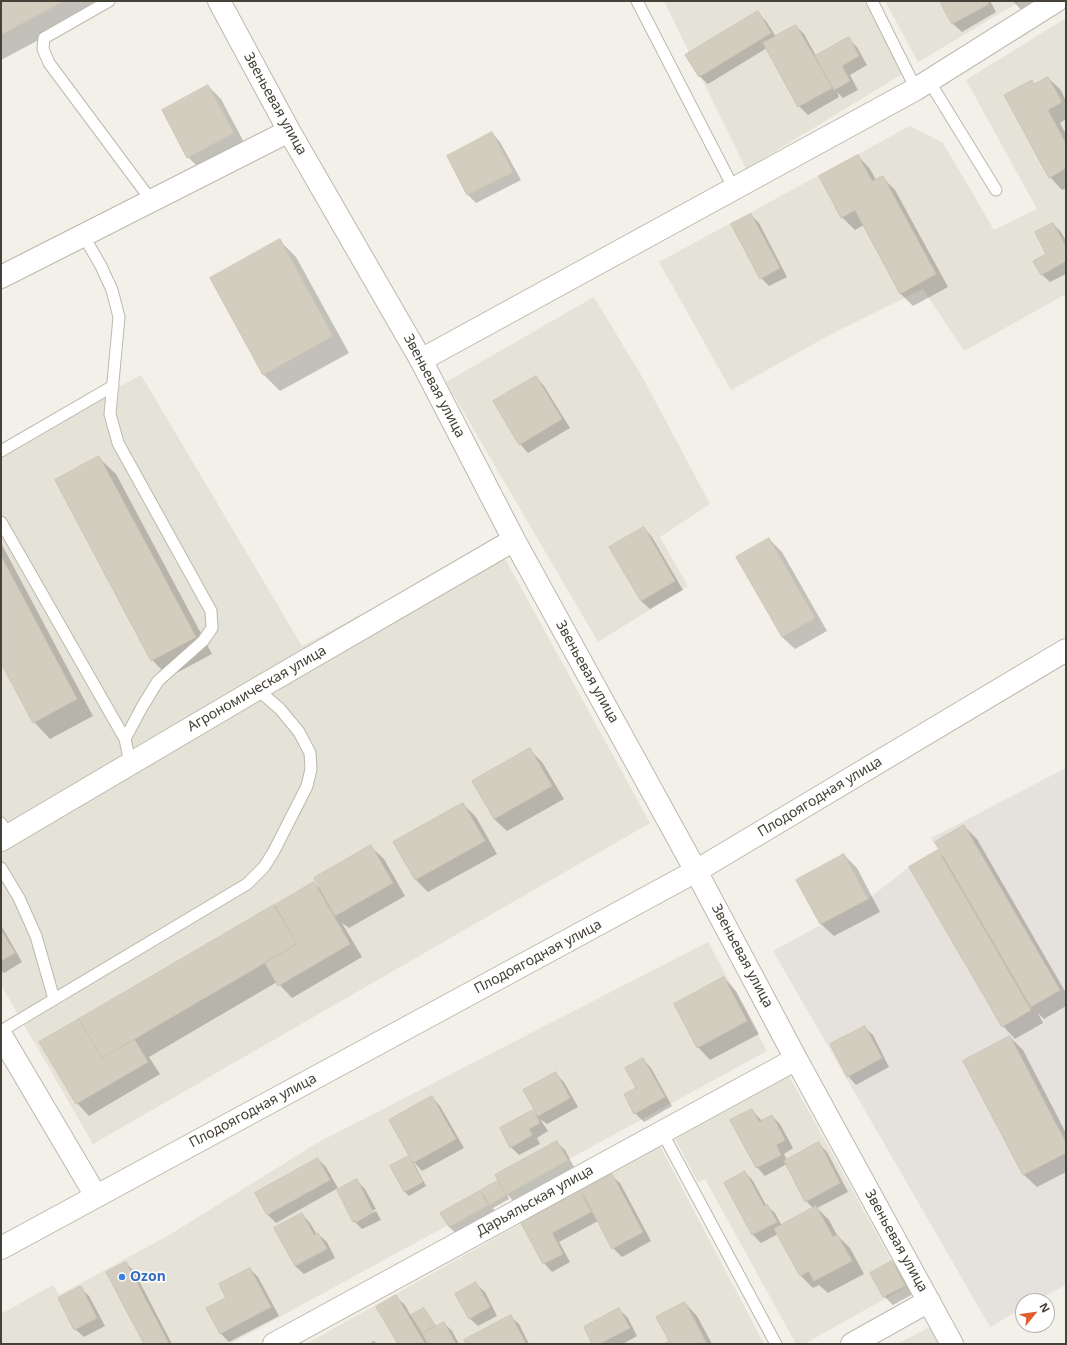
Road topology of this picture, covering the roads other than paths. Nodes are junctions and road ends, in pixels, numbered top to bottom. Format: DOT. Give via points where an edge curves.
graph roads {
  1 [pos="109,1"];
  2 [pos="637,1"];
  3 [pos="872,1"];
  4 [pos="1056,1"];
  5 [pos="225,3"];
  6 [pos="922,85"];
  7 [pos="289,131"];
  8 [pos="734,189"];
  9 [pos="996,190"];
  10 [pos="151,200"];
  11 [pos="83,235"];
  12 [pos="1,277"];
  13 [pos="421,360"];
  14 [pos="113,386"];
  15 [pos="1,451"];
  16 [pos="1,522"];
  17 [pos="514,540"];
  18 [pos="1066,650"];
  19 [pos="256,689"];
  20 [pos="125,739"];
  21 [pos="130,763"];
  22 [pos="3,833"];
  23 [pos="1,868"];
  24 [pos="696,871"];
  25 [pos="54,999"];
  26 [pos="1,1031"];
  27 [pos="1,1035"];
  28 [pos="796,1059"];
  29 [pos="662,1132"];
  30 [pos="96,1196"];
  31 [pos="1,1248"];
  32 [pos="929,1301"];
  33 [pos="274,1344"];
  34 [pos="776,1344"];
  35 [pos="852,1344"];
  36 [pos="952,1344"];
  1 -- 10 [label="lane" via="44,38 43,49 49,63"];
  2 -- 8 [label="lane"];
  3 -- 6 [label="lane"];
  4 -- 6 [label="street"];
  5 -- 7 [label="street, Звеньевая улица"];
  6 -- 8 [label="street"];
  6 -- 9 [label="lane"];
  7 -- 10 [label="street"];
  7 -- 13 [label="street, Звеньевая улица"];
  8 -- 13 [label="street"];
  10 -- 11 [label="street"];
  11 -- 12 [label="street"];
  11 -- 14 [label="lane" via="112,290 119,317"];
  13 -- 17 [label="street, Звеньевая улица"];
  14 -- 15 [label="lane"];
  14 -- 20 [label="lane" via="110,414 118,443 211,611 212,628 203,641 158,681"];
  16 -- 20 [label="lane"];
  17 -- 19 [label="street, Агрономическая улица"];
  17 -- 24 [label="street, Звеньевая улица"];
  18 -- 24 [label="street, Плодоягодная улица"];
  19 -- 21 [label="street, Агрономическая улица"];
  19 -- 25 [label="lane" via="280,709 299,732 310,753 311,770 307,786 274,851 247,884"];
  20 -- 21 [label="lane"];
  21 -- 22 [label="street, Агрономическая улица"];
  23 -- 25 [label="lane" via="19,898 36,936"];
  24 -- 28 [label="street, Звеньевая улица"];
  24 -- 30 [label="street, Плодоягодная улица"];
  25 -- 26 [label="lane"];
  27 -- 30 [label="street"];
  28 -- 29 [label="street, Дарьяльская улица"];
  28 -- 32 [label="street, Звеньевая улица"];
  29 -- 33 [label="street, Дарьяльская улица"];
  29 -- 34 [label="lane"];
  30 -- 31 [label="street, Плодоягодная улица"];
  32 -- 35 [label="street"];
  32 -- 36 [label="street, Звеньевая улица"];
}
